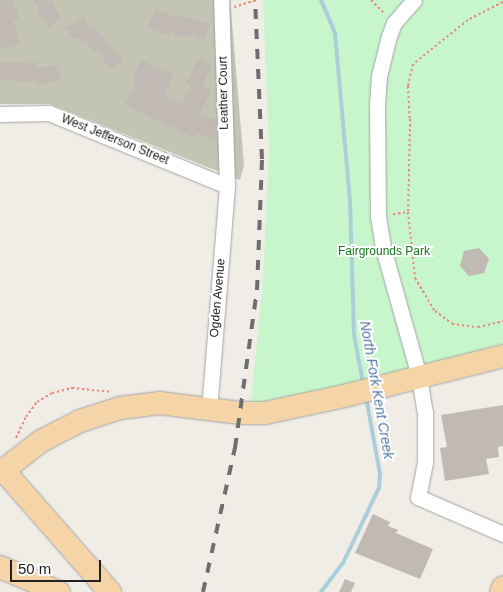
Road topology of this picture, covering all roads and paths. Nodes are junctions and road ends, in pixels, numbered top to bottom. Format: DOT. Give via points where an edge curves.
graph roads {
  1 [pos="258,0"];
  2 [pos="371,0"];
  3 [pos="414,0"];
  4 [pos="503,2"];
  5 [pos="222,5"];
  6 [pos="394,23"];
  7 [pos="0,114"];
  8 [pos="226,186"];
  9 [pos="408,212"];
  10 [pos="378,216"];
  11 [pos="503,321"];
  12 [pos="503,356"];
  13 [pos="419,376"];
  14 [pos="209,410"];
  15 [pos="2,472"];
  16 [pos="503,534"];
  17 [pos="0,567"];
  18 [pos="503,587"];
  19 [pos="59,592"];
  20 [pos="110,592"];
  21 [pos="501,592"];
  1 -- 5 [label="path"];
  2 -- 6 [label="path"];
  3 -- 6 [label="street"];
  4 -- 9 [label="path" via="468,20 414,64 408,86"];
  5 -- 8 [label="street, Leather Court"];
  6 -- 10 [label="street" via="379,76"];
  7 -- 8 [label="street, West Jefferson Street" via="49,113"];
  8 -- 14 [label="street, Ogden Avenue"];
  9 -- 10 [label="path"];
  9 -- 11 [label="path" via="415,278 435,311 452,324 478,327"];
  10 -- 13 [label="street" via="388,268"];
  12 -- 13 [label="main road"];
  13 -- 14 [label="main road" via="264,413"];
  13 -- 16 [label="street" via="426,433 425,462 418,496"];
  14 -- 15 [label="main road" via="159,403 120,408 80,421 41,441"];
  15 -- 20 [label="main road"];
  17 -- 19 [label="main road"];
  18 -- 21 [label="main road"];
}
